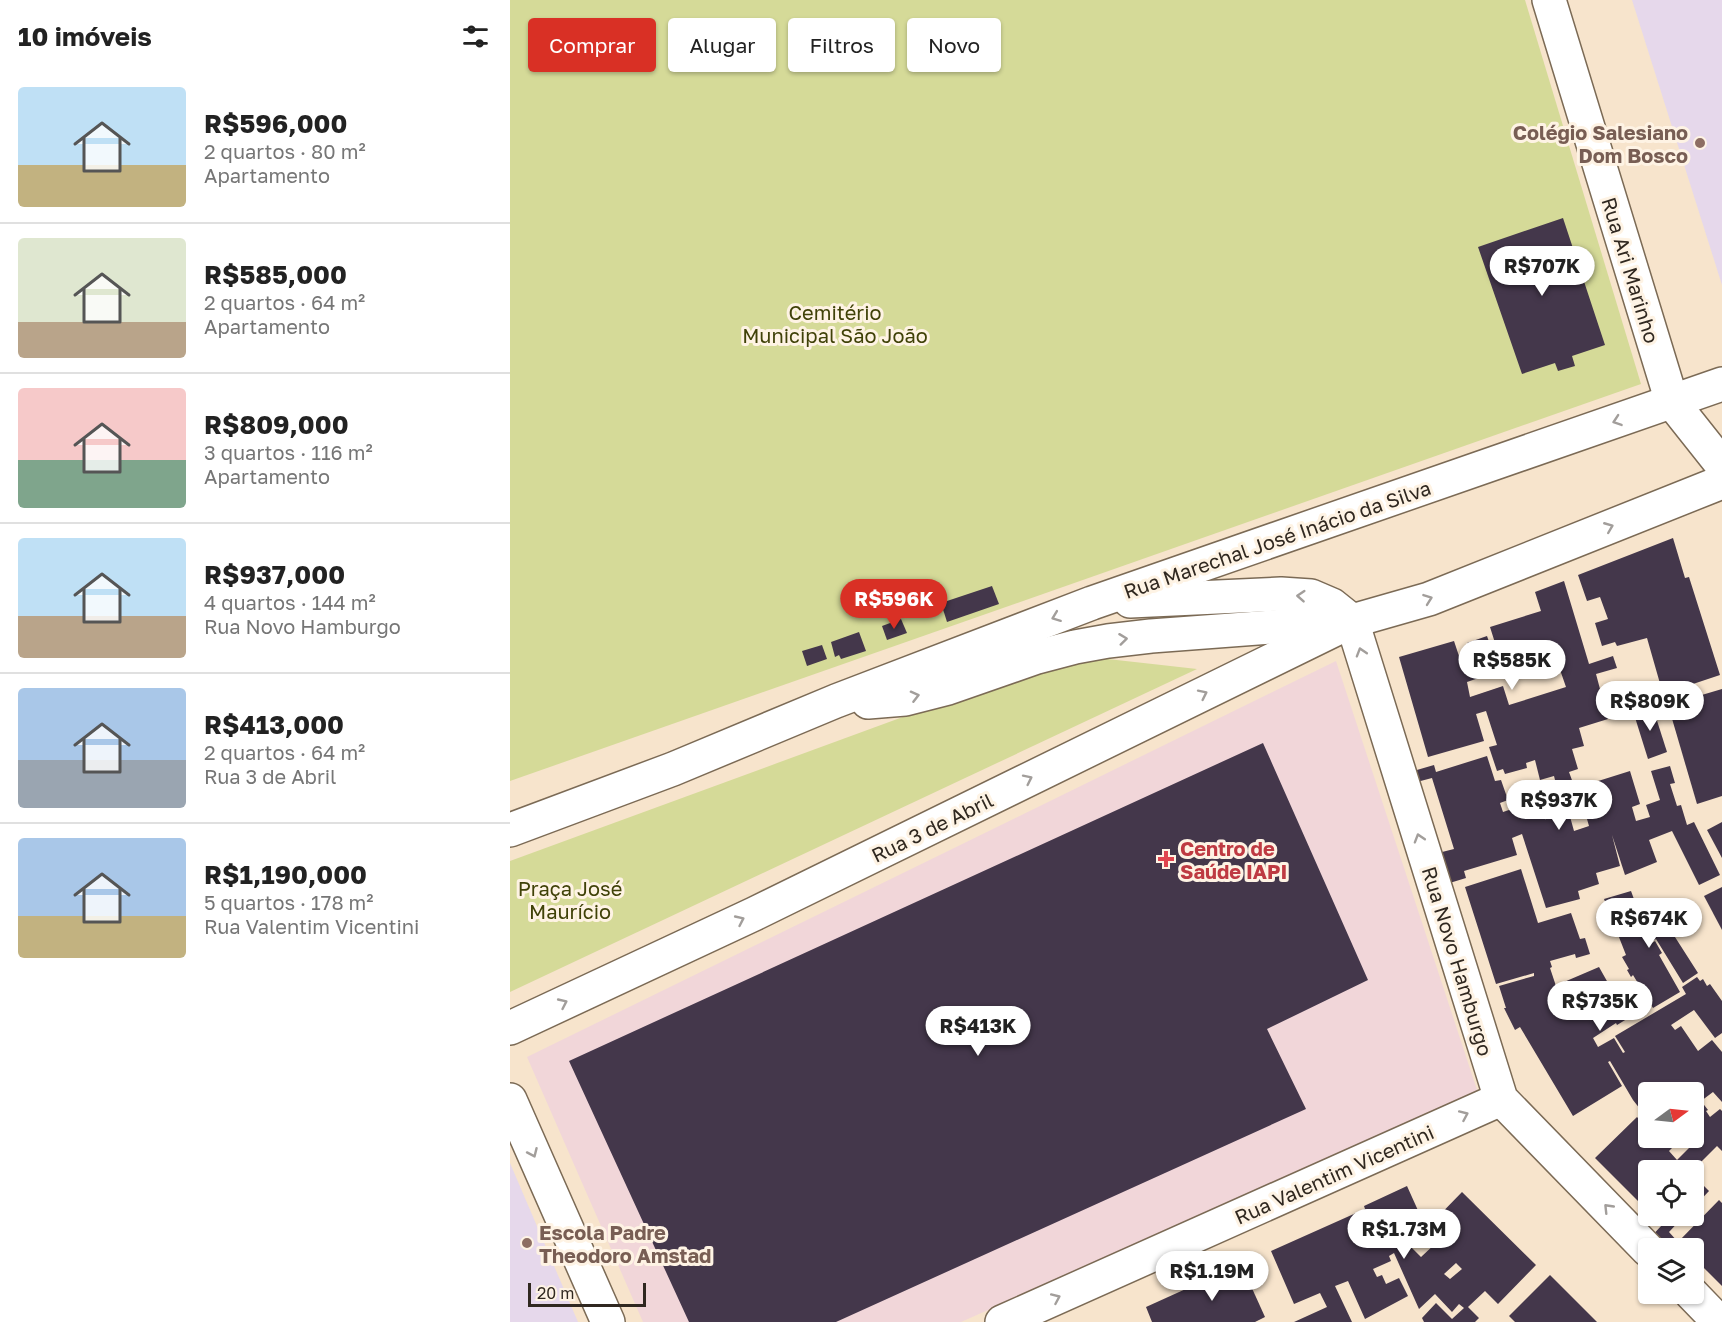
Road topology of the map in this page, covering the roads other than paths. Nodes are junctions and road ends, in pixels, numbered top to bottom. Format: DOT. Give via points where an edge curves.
graph roads {
  1 [pos="1549,0"];
  2 [pos="1722,384"];
  3 [pos="1672,402"];
  4 [pos="1722,465"];
  5 [pos="1722,482"];
  6 [pos="1092,603"];
  7 [pos="1352,621"];
  8 [pos="836,701"];
  9 [pos="510,831"];
  10 [pos="510,1028"];
  11 [pos="1501,1099"];
  12 [pos="510,1100"];
  13 [pos="1638,1240"];
  14 [pos="1702,1304"];
  15 [pos="608,1322"];
  16 [pos="1002,1322"];
  17 [pos="1719,1322"];
  1 -- 3 [label="street, Rua Ari Marinho"];
  2 -- 3 [label="street, Rua Marechal José Inácio da Silva"];
  3 -- 4 [label="street"];
  3 -- 6 [label="street, Rua Marechal José Inácio da Silva, one-way"];
  7 -- 5 [label="street, Rua Marechal José Inácio da Silva, one-way" via="1428,599"];
  7 -- 6 [label="street, one-way" via="1332,605 1311,596"];
  6 -- 8 [label="street, Rua Marechal José Inácio da Silva, one-way"];
  8 -- 7 [label="street, Rua Marechal José Inácio da Silva, one-way" via="878,703 904,699 1037,657 1108,641"];
  10 -- 7 [label="street, Rua 3 de Abril, one-way" via="754,914"];
  11 -- 7 [label="street, Rua Novo Hamburgo, one-way"];
  8 -- 9 [label="street, Rua Marechal José Inácio da Silva"];
  13 -- 11 [label="street, Rua Novo Hamburgo, one-way"];
  16 -- 11 [label="street, Rua Valentim Vicentini, one-way"];
  12 -- 15 [label="street, one-way"];
  14 -- 17 [label="street"];
}
